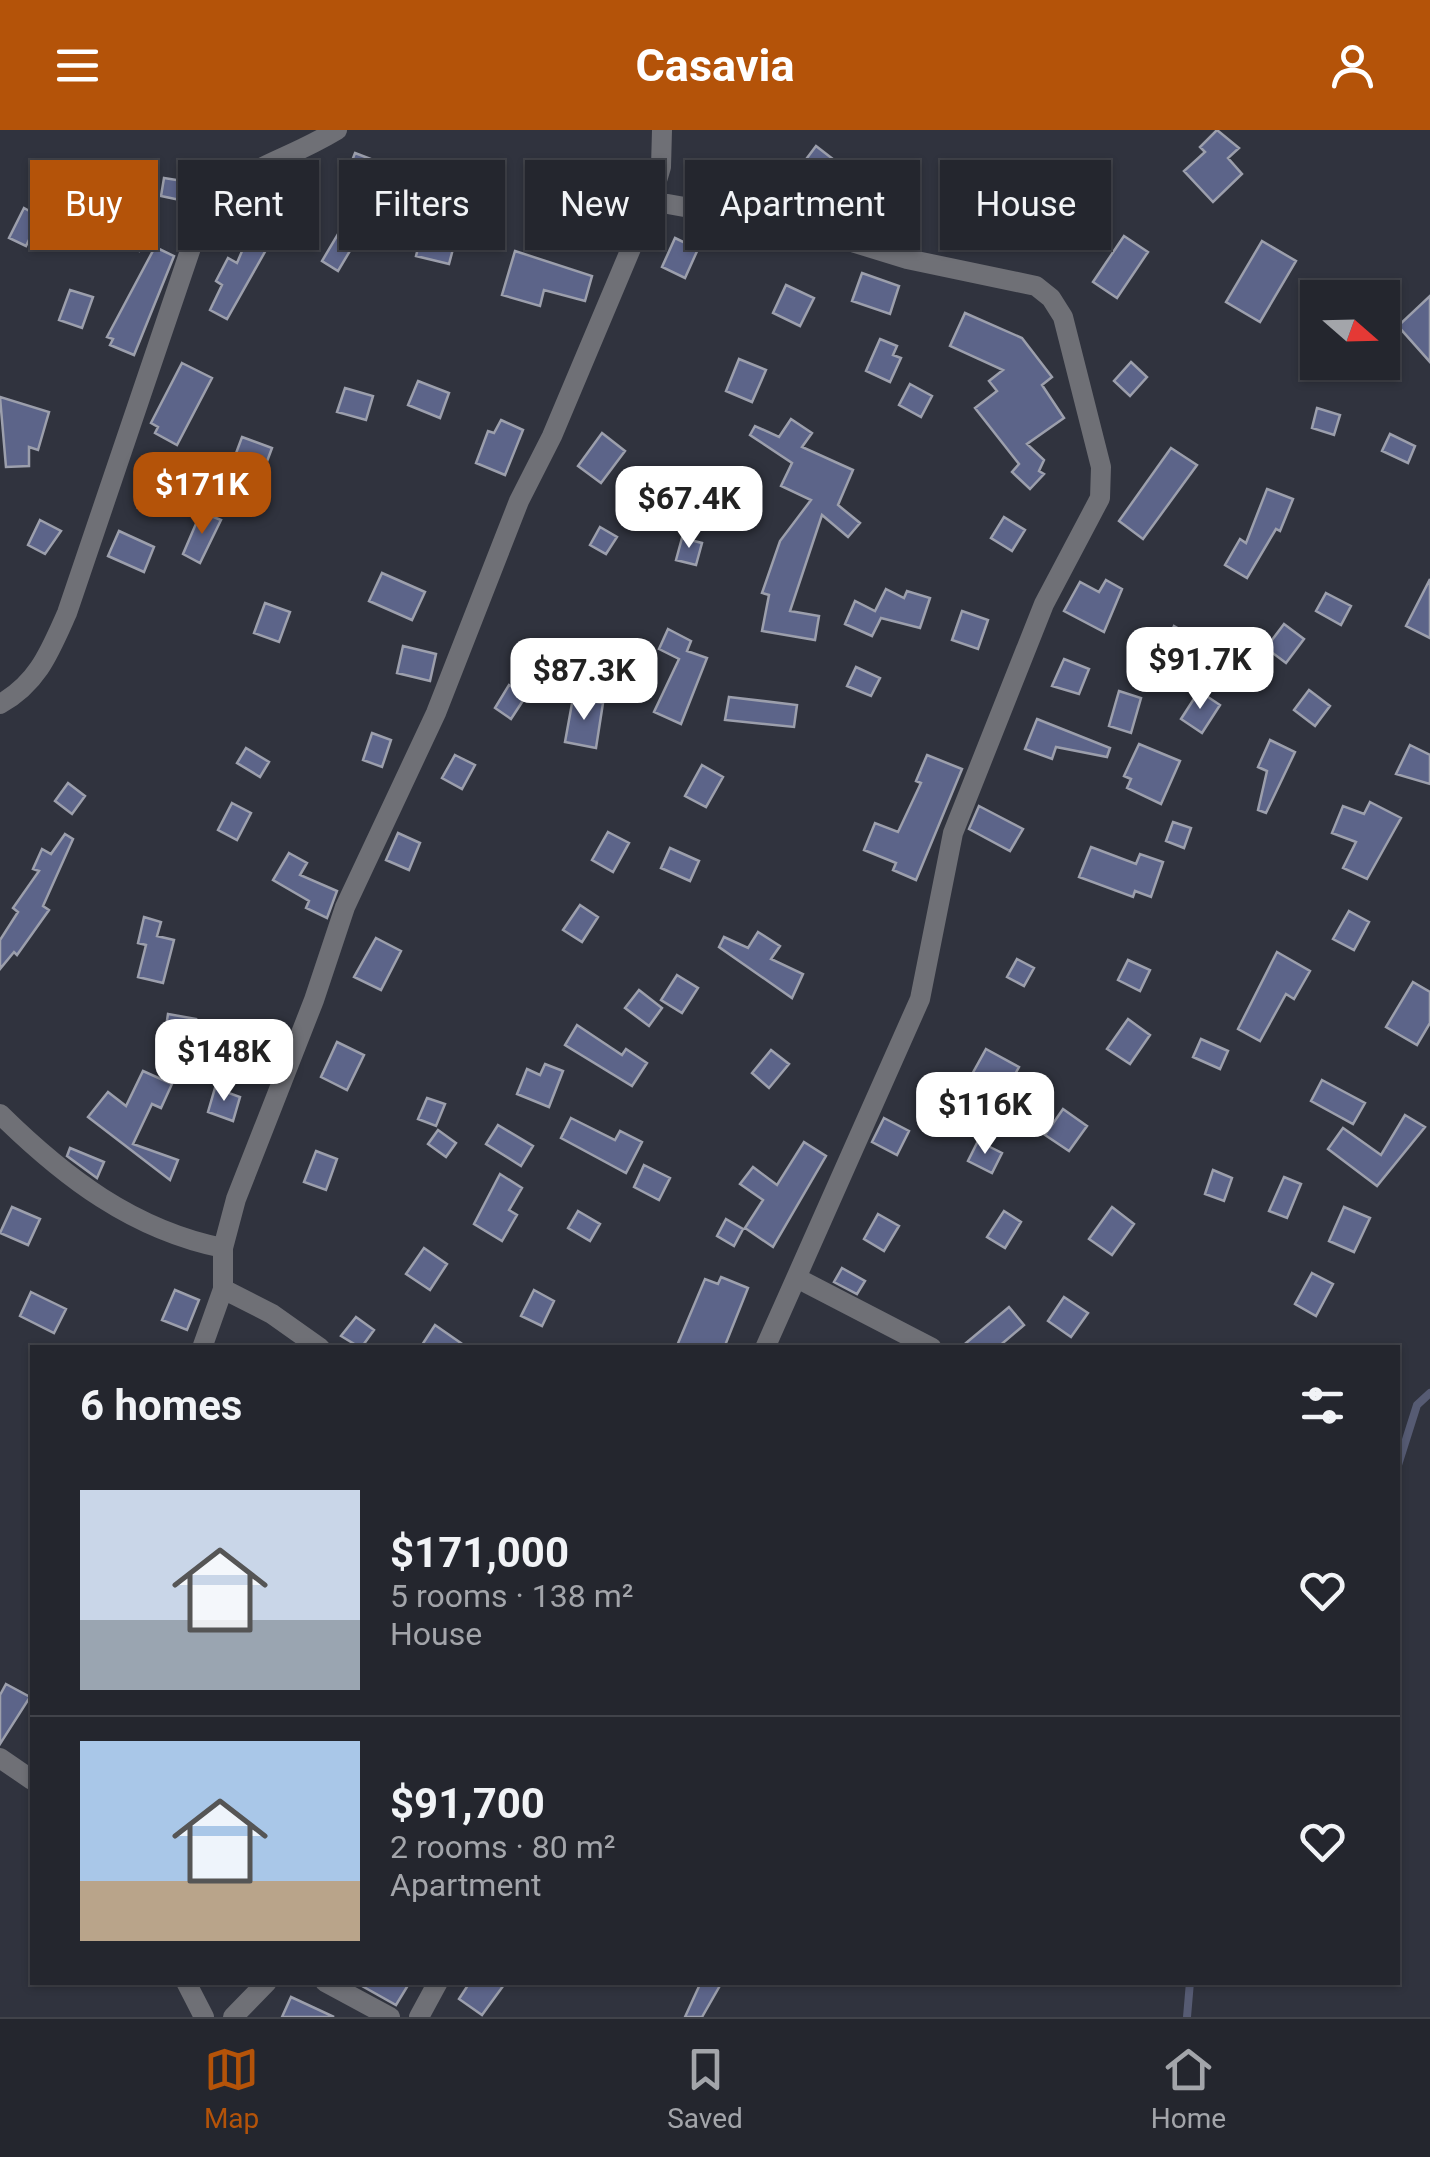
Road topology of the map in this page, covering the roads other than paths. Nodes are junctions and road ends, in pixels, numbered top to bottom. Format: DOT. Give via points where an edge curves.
graph roads {
  1 [pos="337,130"];
  2 [pos="662,130"];
  3 [pos="661,160"];
  4 [pos="665,204"];
  5 [pos="630,250"];
  6 [pos="0,704"];
  7 [pos="0,1114"];
  8 [pos="223,1248"];
  9 [pos="796,1278"];
  10 [pos="223,1289"];
  11 [pos="203,1345"];
  12 [pos="316,1345"];
  13 [pos="766,1345"];
  14 [pos="926,1345"];
  15 [pos="0,1758"];
  16 [pos="30,1776"];
  17 [pos="188,1985"];
  18 [pos="265,1985"];
  19 [pos="331,1985"];
  20 [pos="436,1985"];
  21 [pos="204,2017"];
  22 [pos="233,2017"];
  23 [pos="390,2017"];
  24 [pos="419,2017"];
  1 -- 6 [label="street" via="256,167 210,210 194,239 67,614 46,663 20,693"];
  2 -- 3 [label="street"];
  4 -- 9 [label="street" via="813,230 907,259 1036,286 1063,317 1102,467 1100,498 1044,604 953,833 920,999"];
  5 -- 8 [label="street" via="518,502 436,713 344,907"];
  7 -- 8 [label="street" via="85,1188 169,1234"];
  8 -- 10 [label="street"];
  9 -- 13 [label="street"];
  9 -- 14 [label="street"];
  10 -- 11 [label="street"];
  10 -- 12 [label="street"];
  15 -- 16 [label="street"];
  17 -- 21 [label="street"];
  18 -- 22 [label="street"];
  19 -- 23 [label="street"];
  20 -- 24 [label="street"];
}
